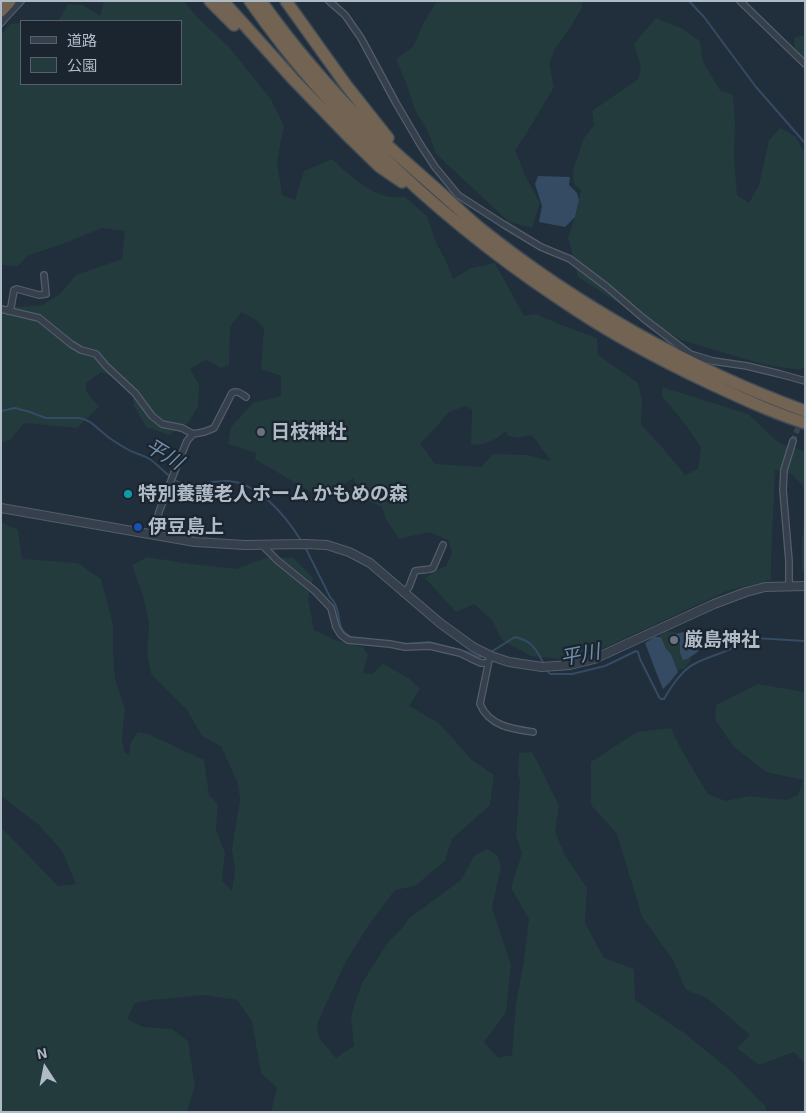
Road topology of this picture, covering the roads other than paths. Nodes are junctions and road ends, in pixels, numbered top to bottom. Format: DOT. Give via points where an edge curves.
graph roads {
  1 [pos="10,1"];
  2 [pos="21,1"];
  3 [pos="210,1"];
  4 [pos="223,1"];
  5 [pos="250,1"];
  6 [pos="261,1"];
  7 [pos="286,1"];
  8 [pos="293,1"];
  9 [pos="329,1"];
  10 [pos="740,1"];
  11 [pos="1,11"];
  12 [pos="1,23"];
  13 [pos="313,39"];
  14 [pos="805,64"];
  15 [pos="346,134"];
  16 [pos="418,173"];
  17 [pos="475,238"];
  18 [pos="44,275"];
  19 [pos="5,310"];
  20 [pos="805,381"];
  21 [pos="246,397"];
  22 [pos="805,411"];
  23 [pos="805,423"];
  24 [pos="193,434"];
  25 [pos="793,441"];
  26 [pos="2,508"];
  27 [pos="153,534"];
  28 [pos="262,545"];
  29 [pos="443,545"];
  30 [pos="789,586"];
  31 [pos="805,586"];
  32 [pos="404,593"];
  33 [pos="489,657"];
  34 [pos="533,732"];
  1 -- 11 [label="highway"];
  2 -- 12 [label="street"];
  3 -- 15 [label="highway" via="289,82"];
  4 -- 15 [label="highway"];
  5 -- 17 [label="highway" via="282,44 353,126"];
  6 -- 16 [label="highway" via="338,96"];
  7 -- 13 [label="highway"];
  8 -- 13 [label="highway"];
  9 -- 20 [label="street" via="345,15 362,38 420,144 458,195 541,247 570,259 690,354"];
  10 -- 14 [label="street"];
  13 -- 16 [label="highway"];
  15 -- 17 [label="highway" via="380,167"];
  16 -- 22 [label="highway" via="480,228 551,280 629,329 735,383"];
  17 -- 23 [label="highway" via="554,296 626,340 757,405"];
  18 -- 19 [label="street" via="46,294 14,290 11,307"];
  19 -- 24 [label="street" via="39,318 71,344 96,354 135,393 152,416 162,424"];
  21 -- 24 [label="street" via="239,392 232,393 214,428"];
  24 -- 27 [label="street" via="170,482"];
  25 -- 30 [label="street" via="784,470 783,490"];
  26 -- 27 [label="street"];
  27 -- 28 [label="street" via="209,543"];
  28 -- 32 [label="street" via="319,544 342,549 370,563"];
  28 -- 33 [label="street" via="331,608 336,627 348,640 405,647 430,646 460,653 476,661"];
  29 -- 32 [label="street" via="433,568 415,572 410,587"];
  30 -- 31 [label="street"];
  30 -- 33 [label="street" via="765,587 740,594 594,659 570,665 546,667"];
  32 -- 33 [label="street"];
  33 -- 34 [label="street" via="480,704 482,710 496,723"];
}
